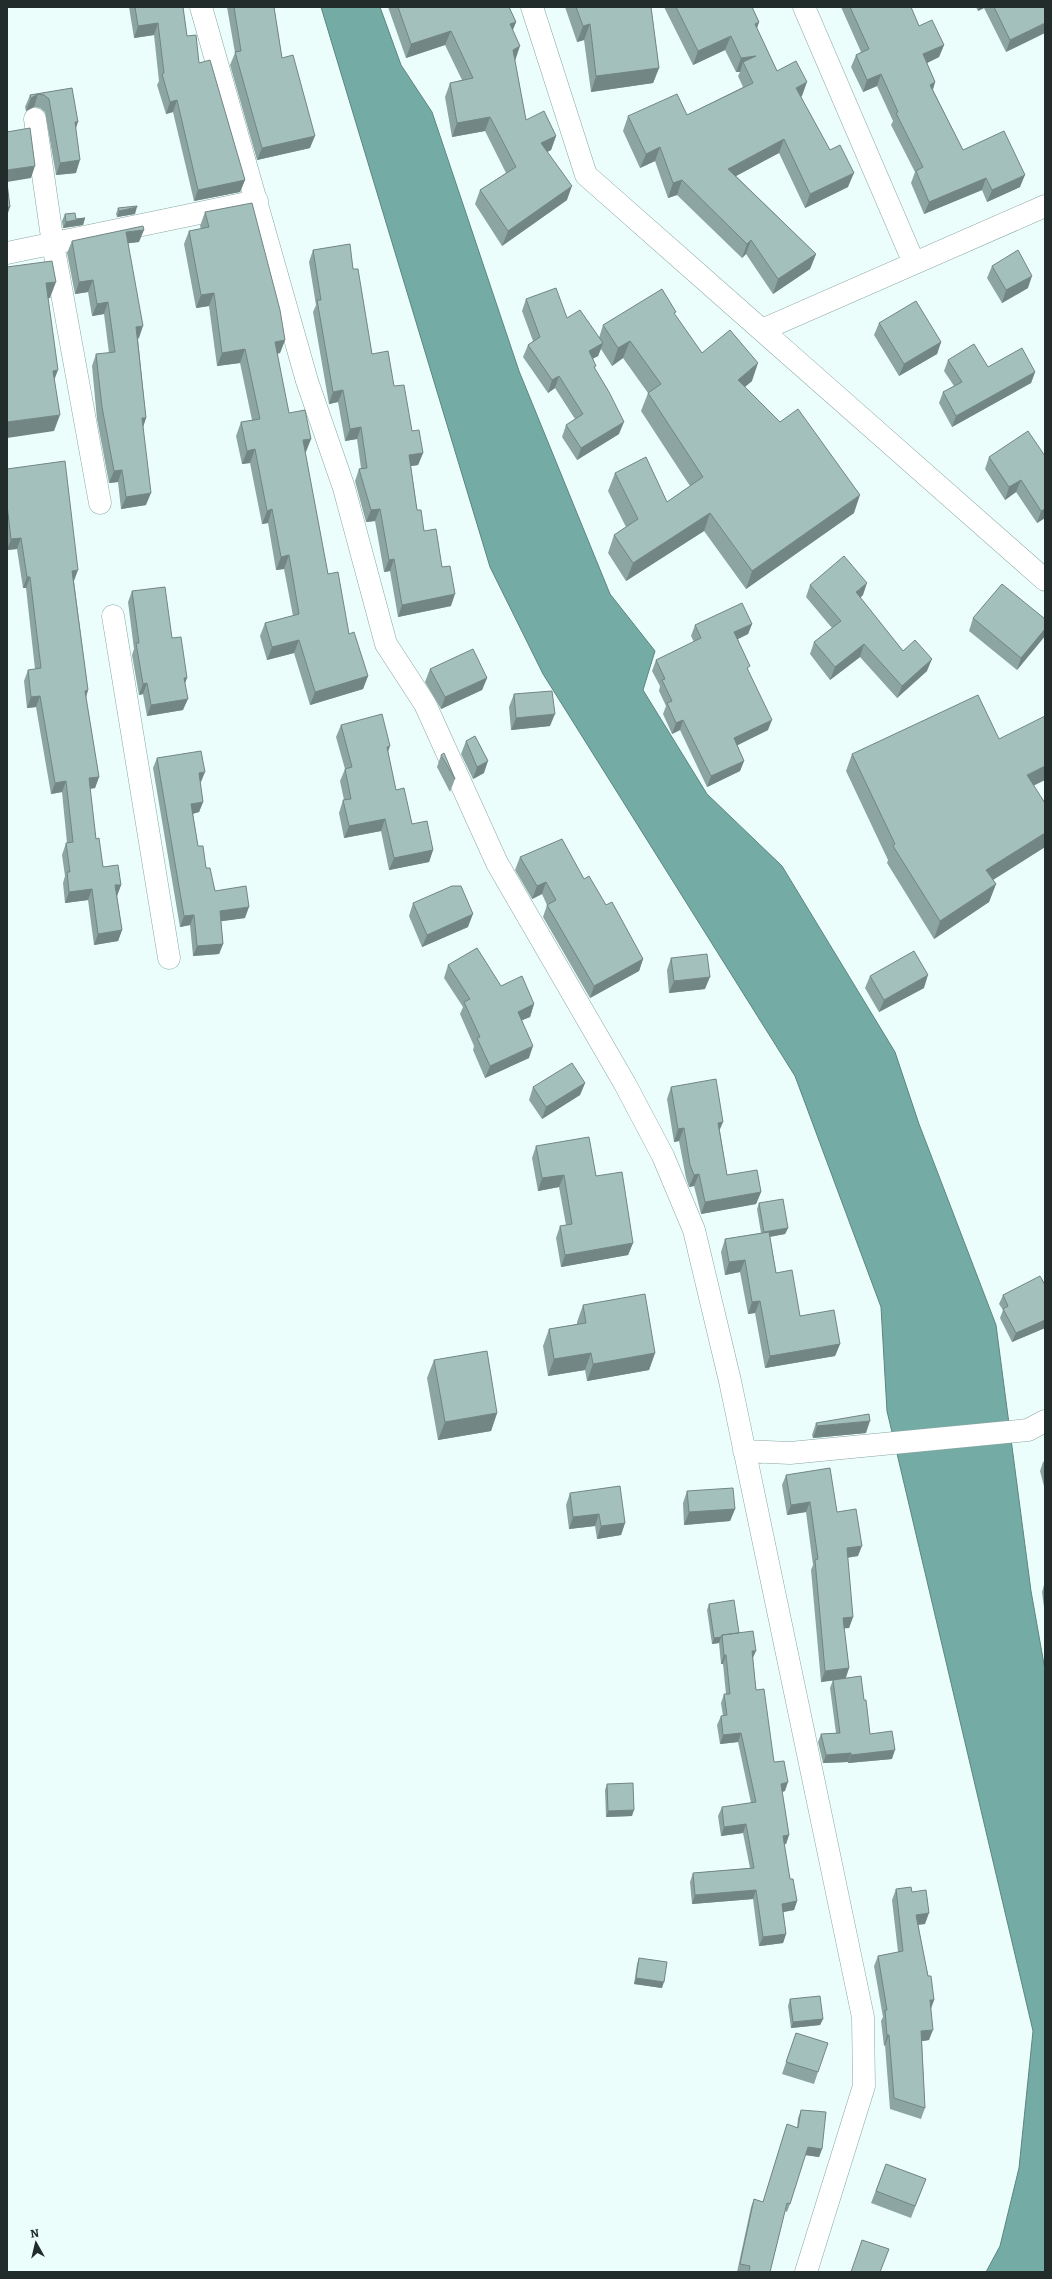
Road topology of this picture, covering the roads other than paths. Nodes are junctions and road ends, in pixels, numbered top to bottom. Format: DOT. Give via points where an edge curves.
graph roads {
  1 [pos="201,7"];
  2 [pos="532,7"];
  3 [pos="804,7"];
  4 [pos="34,119"];
  5 [pos="257,201"];
  6 [pos="1045,206"];
  7 [pos="53,244"];
  8 [pos="7,253"];
  9 [pos="914,263"];
  10 [pos="762,330"];
  11 [pos="100,503"];
  12 [pos="1045,580"];
  13 [pos="113,616"];
  14 [pos="169,958"];
  15 [pos="1036,1426"];
  16 [pos="744,1451"];
  17 [pos="806,2272"];
  1 -- 5 [label="street"];
  2 -- 10 [label="street" via="586,176"];
  3 -- 9 [label="street"];
  4 -- 7 [label="street"];
  5 -- 7 [label="street"];
  5 -- 16 [label="street" via="307,381 344,488 386,644 425,704 496,863 625,1084 663,1156 694,1230"];
  6 -- 9 [label="street"];
  7 -- 8 [label="street"];
  7 -- 11 [label="street"];
  9 -- 10 [label="street"];
  10 -- 12 [label="street"];
  13 -- 14 [label="street"];
  15 -- 16 [label="street" via="790,1453"];
  16 -- 17 [label="street" via="863,2017 864,2086"];
}
